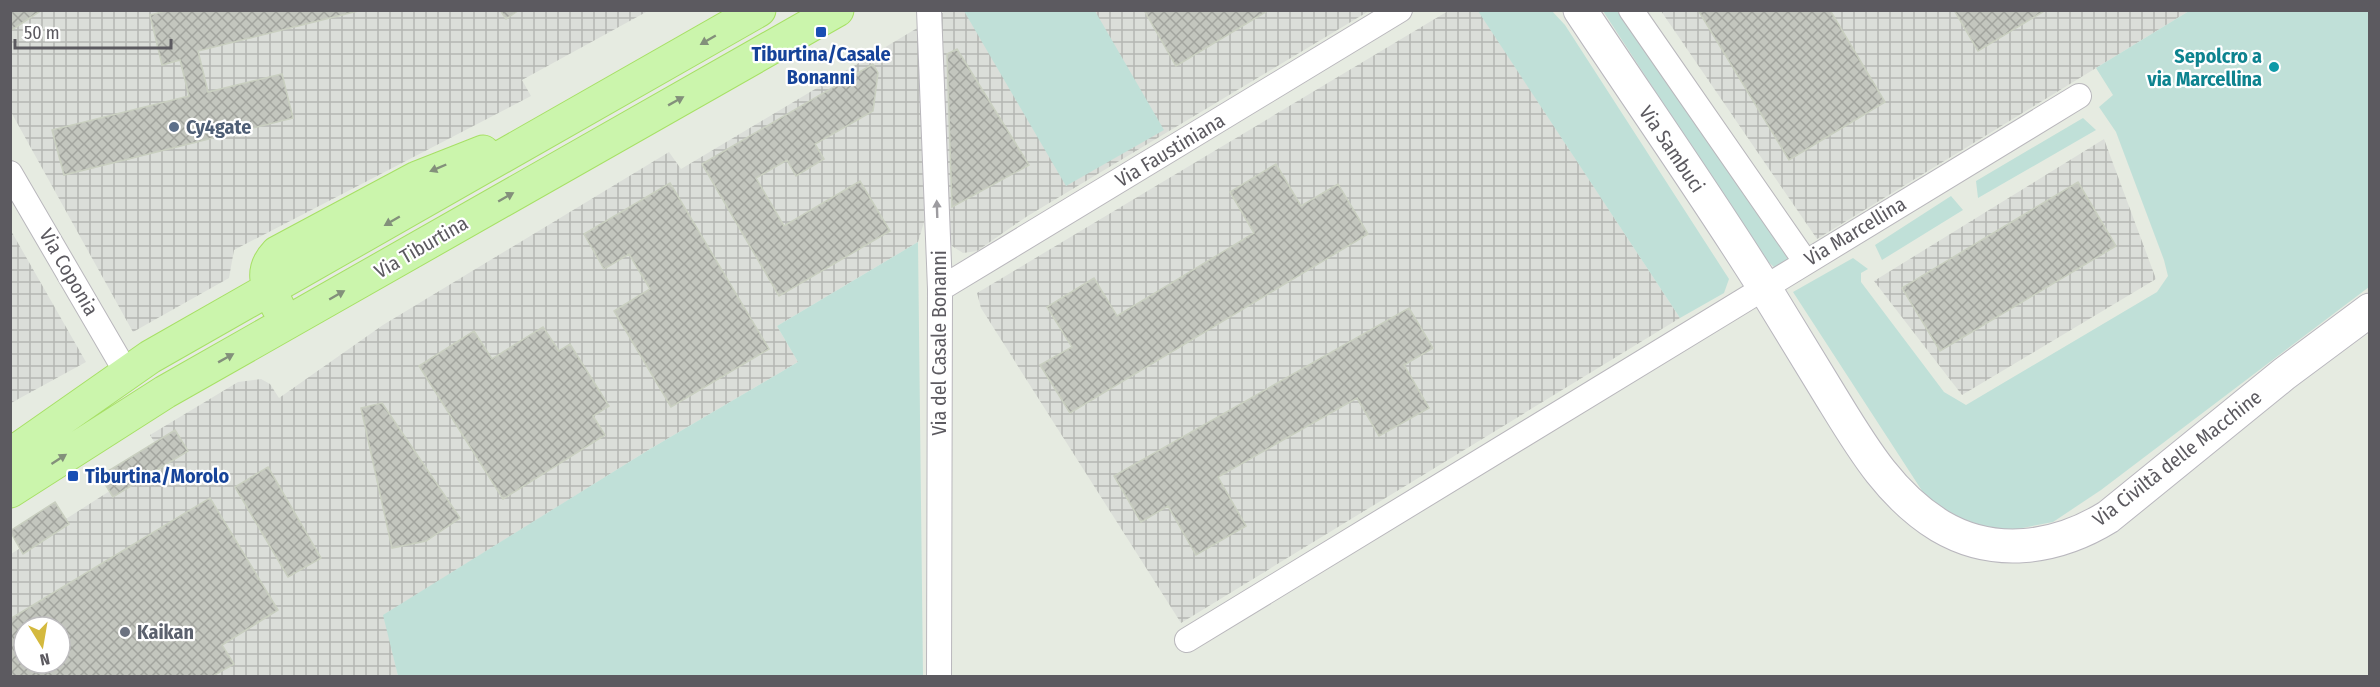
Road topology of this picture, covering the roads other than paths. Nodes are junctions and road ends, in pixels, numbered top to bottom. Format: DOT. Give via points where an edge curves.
graph roads {
  1 [pos="759,10"];
  2 [pos="837,10"];
  3 [pos="929,10"];
  4 [pos="1400,10"];
  5 [pos="1580,10"];
  6 [pos="1631,10"];
  7 [pos="2079,96"];
  8 [pos="10,173"];
  9 [pos="1805,261"];
  10 [pos="1764,287"];
  11 [pos="270,289"];
  12 [pos="940,289"];
  13 [pos="2370,310"];
  14 [pos="287,324"];
  15 [pos="126,372"];
  16 [pos="10,455"];
  17 [pos="10,491"];
  18 [pos="1187,640"];
  19 [pos="939,676"];
  1 -- 11 [label="main road, one-way" via="534,141 469,156 428,172 282,249 266,266"];
  14 -- 2 [label="main road, Via Tiburtina, one-way"];
  12 -- 3 [label="street, Via del Casale Bonanni, one-way"];
  4 -- 12 [label="street, Via Faustiniana"];
  5 -- 10 [label="street, Via Sambuci"];
  6 -- 9 [label="street"];
  7 -- 9 [label="street, Via Marcellina"];
  8 -- 15 [label="street, Via Coponia"];
  9 -- 10 [label="street, Via Marcellina"];
  10 -- 13 [label="street, Via Civiltà delle Macchine" via="1870,459 1899,494 1950,531 1980,542 2014,546 2060,540 2108,517 2284,374"];
  10 -- 18 [label="street, Via Marcellina"];
  11 -- 14 [label="main road"];
  11 -- 15 [label="main road"];
  12 -- 19 [label="street, Via del Casale Bonanni"];
  17 -- 14 [label="main road, Via Tiburtina, one-way" via="165,392"];
  15 -- 16 [label="main road"];
}
